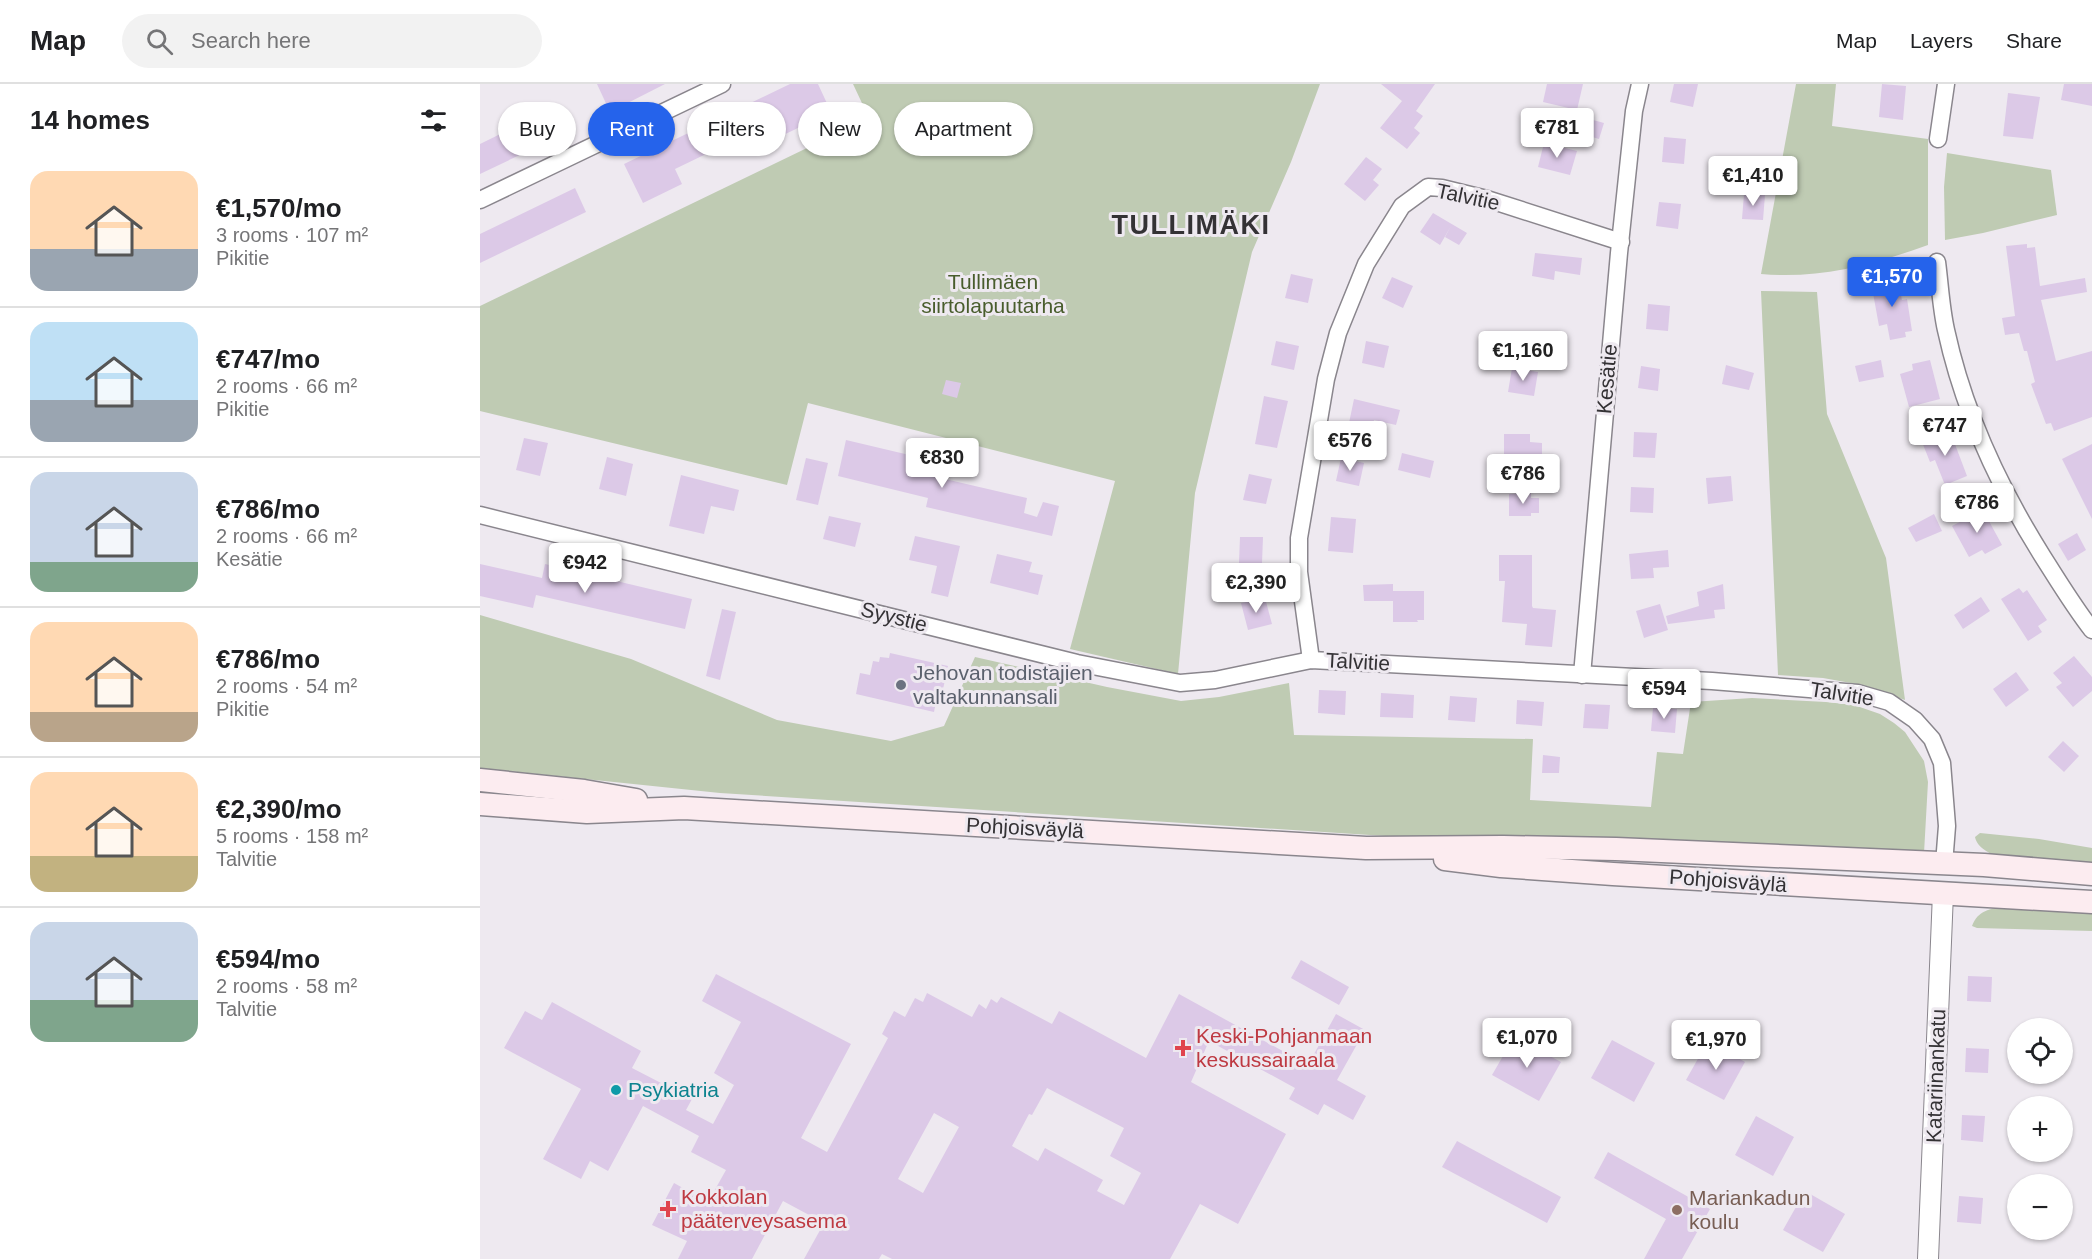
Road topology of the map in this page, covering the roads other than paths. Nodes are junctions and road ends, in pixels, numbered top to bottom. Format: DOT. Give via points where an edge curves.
graph roads {
  1 [pos="722,84"];
  2 [pos="1640,84"];
  3 [pos="1946,84"];
  4 [pos="1938,139"];
  5 [pos="480,200"];
  6 [pos="1621,242"];
  7 [pos="1937,262"];
  8 [pos="480,515"];
  9 [pos="2092,630"];
  10 [pos="1311,660"];
  11 [pos="1582,675"];
  12 [pos="480,780"];
  13 [pos="480,804"];
  14 [pos="684,808"];
  15 [pos="1366,848"];
  16 [pos="1944,864"];
  17 [pos="2092,874"];
  18 [pos="1943,893"];
  19 [pos="2092,902"];
  20 [pos="1928,1259"];
  1 -- 5 [label="street"];
  2 -- 6 [label="street, Kesätie"];
  3 -- 4 [label="street"];
  6 -- 10 [label="street, Talvitie" via="1442,188 1428,187 1402,206 1366,264 1338,333 1326,379 1299,538 1299,572"];
  6 -- 11 [label="street, Kesätie"];
  7 -- 9 [label="street" via="1946,330 1980,441 2025,528"];
  8 -- 10 [label="street, Syystie" via="1077,663 1180,683 1215,680"];
  10 -- 11 [label="street, Talvitie"];
  11 -- 16 [label="street, Talvitie" via="1808,688 1858,693 1889,702 1915,720 1932,739 1941,763 1947,826"];
  12 -- 14 [label="main road, Pohjoisväylä" via="584,791"];
  13 -- 14 [label="main road, Pohjoisväylä" via="586,812"];
  14 -- 15 [label="main road, Pohjoisväylä"];
  15 -- 16 [label="main road, Pohjoisväylä" via="1605,849"];
  15 -- 18 [label="main road, Pohjoisväylä" via="1501,866"];
  16 -- 17 [label="main road, Pohjoisväylä"];
  16 -- 18 [label="main road"];
  18 -- 19 [label="main road, Pohjoisväylä"];
  18 -- 20 [label="street, Katariinankatu"];
}
